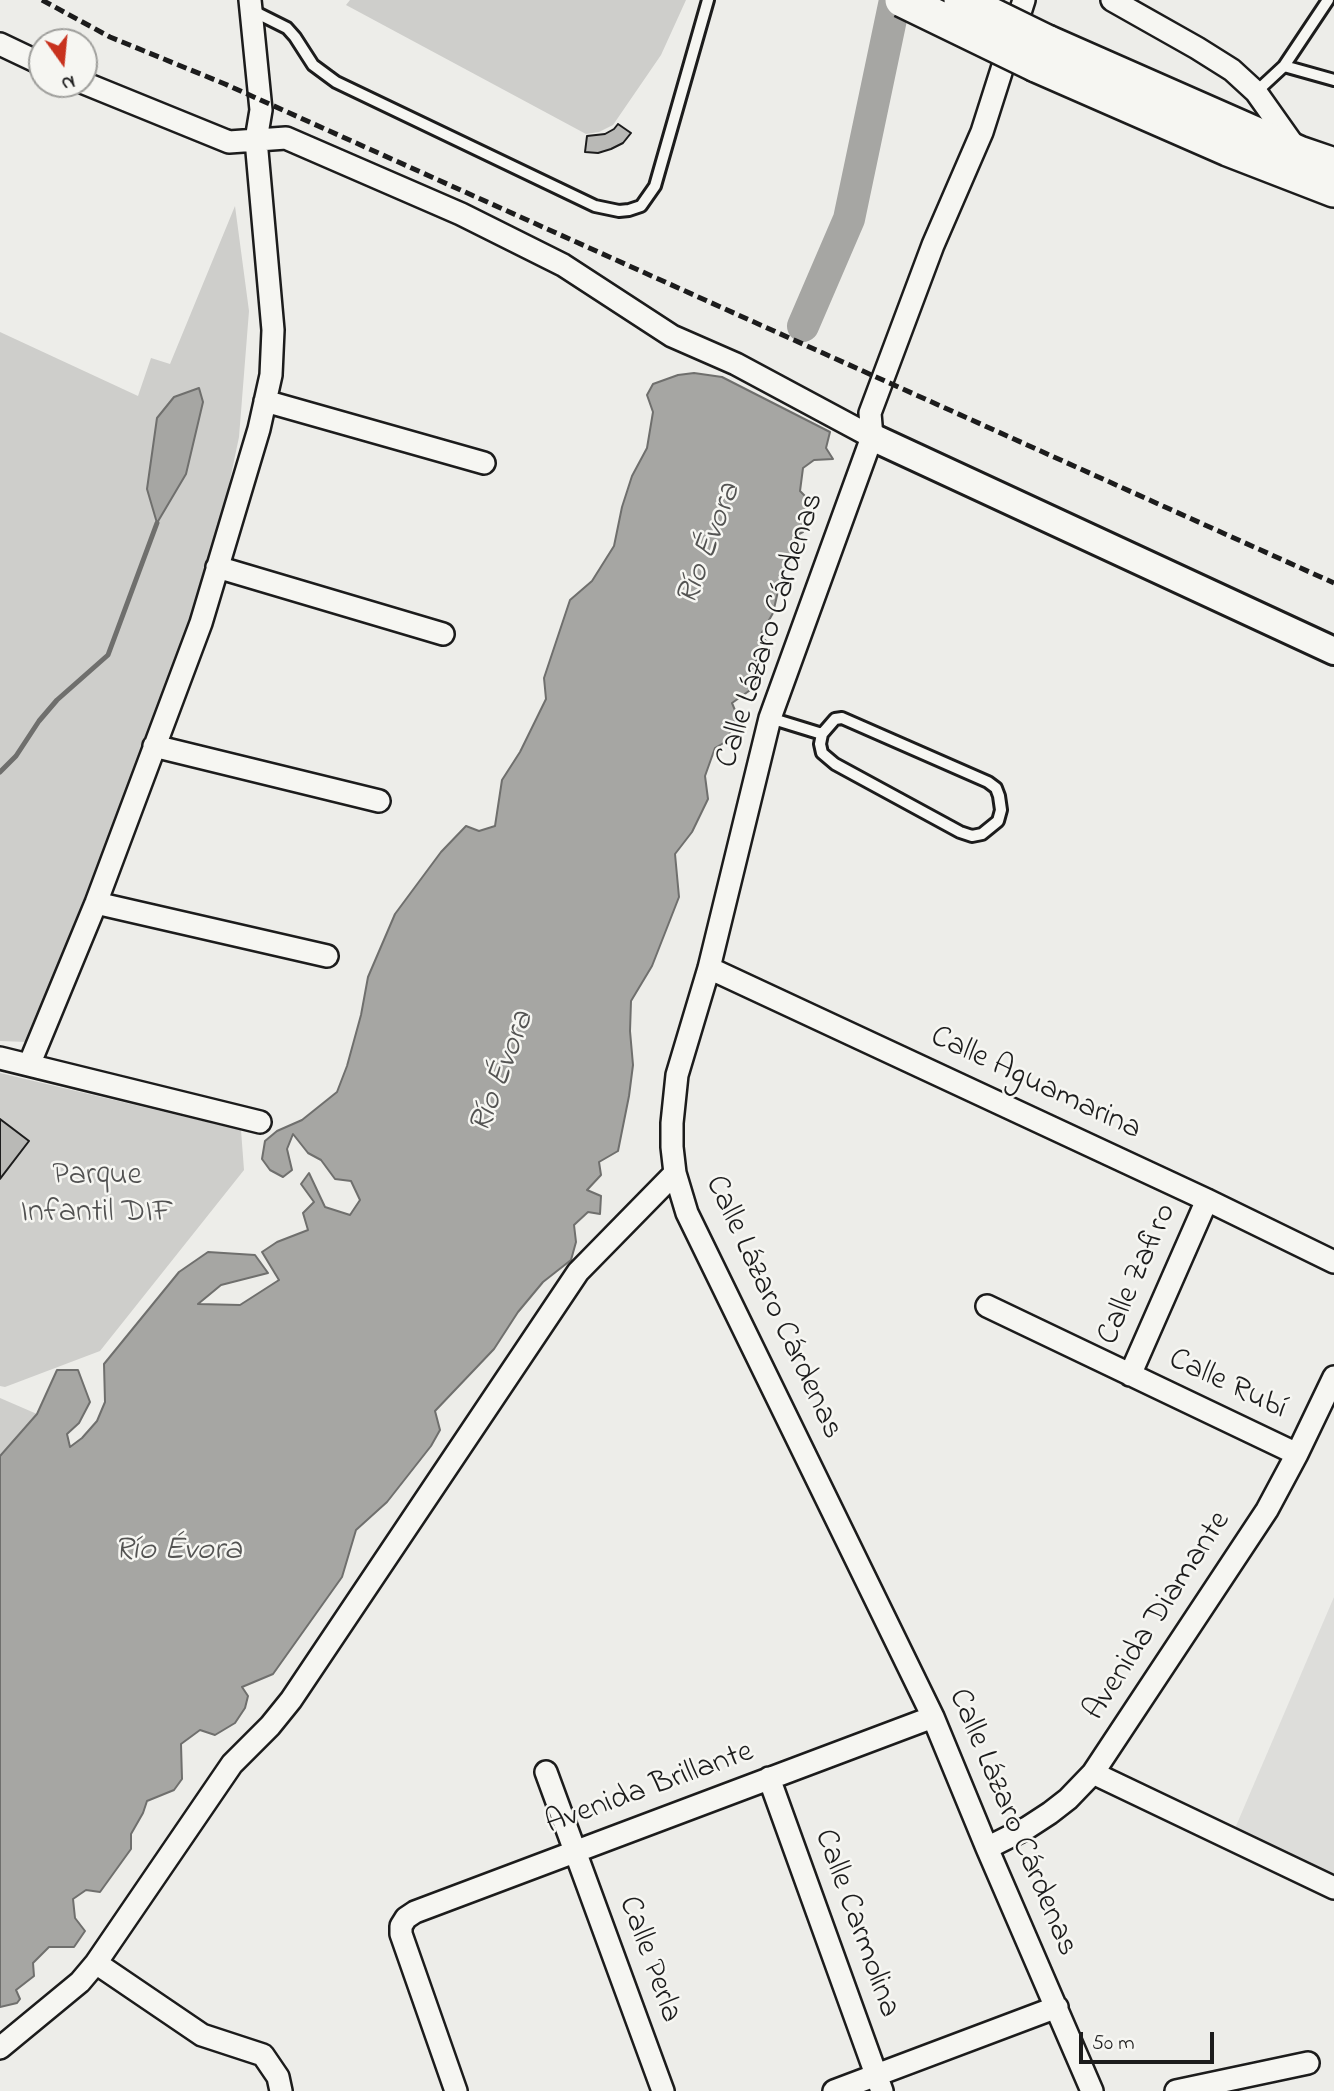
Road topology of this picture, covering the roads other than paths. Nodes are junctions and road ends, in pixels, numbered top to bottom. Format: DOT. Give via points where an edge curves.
graph roads {
  1 [pos="230,0"];
  2 [pos="708,0"];
  3 [pos="902,0"];
  4 [pos="961,0"];
  5 [pos="1024,0"];
  6 [pos="1112,0"];
  7 [pos="1328,0"];
  8 [pos="250,5"];
  9 [pos="0,44"];
  10 [pos="1042,54"];
  11 [pos="28,57"];
  12 [pos="1284,66"];
  13 [pos="1334,80"];
  14 [pos="98,89"];
  15 [pos="1256,92"];
  16 [pos="256,140"];
  17 [pos="1299,153"];
  18 [pos="1334,165"];
  19 [pos="1334,190"];
  20 [pos="265,401"];
  21 [pos="872,437"];
  22 [pos="484,463"];
  23 [pos="217,567"];
  24 [pos="443,634"];
  25 [pos="1334,652"];
  26 [pos="770,718"];
  27 [pos="821,734"];
  28 [pos="155,746"];
  29 [pos="379,801"];
  30 [pos="96,903"];
  31 [pos="327,956"];
  32 [pos="709,968"];
  33 [pos="0,1058"];
  34 [pos="29,1065"];
  35 [pos="260,1122"];
  36 [pos="675,1173"];
  37 [pos="1207,1200"];
  38 [pos="1334,1262"];
  39 [pos="987,1306"];
  40 [pos="1130,1375"];
  41 [pos="1334,1377"];
  42 [pos="1297,1454"];
  43 [pos="933,1717"];
  44 [pos="546,1772"];
  45 [pos="1093,1773"];
  46 [pos="769,1779"];
  47 [pos="987,1848"];
  48 [pos="575,1851"];
  49 [pos="1334,1888"];
  50 [pos="96,1963"];
  51 [pos="1057,2007"];
  52 [pos="0,2048"];
  53 [pos="1308,2063"];
  54 [pos="879,2083"];
  55 [pos="281,2091"];
  56 [pos="456,2091"];
  57 [pos="663,2091"];
  58 [pos="834,2091"];
  59 [pos="1092,2091"];
  60 [pos="1176,2091"];
  1 -- 8 [label="street"];
  2 -- 8 [label="lane" via="655,186 641,206 629,211 595,205 336,82 313,65 286,28"];
  3 -- 10 [label="main road, bridge"];
  4 -- 10 [label="main road, bridge"];
  5 -- 21 [label="street, Calle Lázaro Cárdenas" via="982,132 933,245 870,413"];
  6 -- 15 [label="street" via="1197,48"];
  7 -- 12 [label="lane"];
  8 -- 16 [label="street" via="261,110"];
  9 -- 11 [label="street"];
  10 -- 17 [label="main road"];
  10 -- 19 [label="main road" via="1228,149"];
  12 -- 13 [label="lane"];
  12 -- 15 [label="lane"];
  14 -- 16 [label="street" via="229,142"];
  15 -- 17 [label="street"];
  16 -- 20 [label="street" via="273,330"];
  16 -- 21 [label="street" via="286,138 461,214 563,265 672,336 736,364"];
  17 -- 18 [label="main road"];
  20 -- 22 [label="street"];
  20 -- 23 [label="street"];
  21 -- 25 [label="street"];
  21 -- 26 [label="street, Calle Lázaro Cárdenas"];
  23 -- 24 [label="street"];
  23 -- 28 [label="street"];
  26 -- 27 [label="lane"];
  26 -- 32 [label="street, Calle Lázaro Cárdenas"];
  27 -- 27 [label="lane" via="822,752 835,764 960,832 982,834 998,821 999,796 988,782 849,719 835,719"];
  28 -- 29 [label="street"];
  28 -- 30 [label="street"];
  30 -- 31 [label="street"];
  30 -- 34 [label="street"];
  32 -- 36 [label="street, Calle Lázaro Cárdenas" via="677,1074 672,1123"];
  32 -- 37 [label="street, Calle Aguamarina"];
  33 -- 34 [label="street"];
  34 -- 35 [label="street"];
  36 -- 43 [label="street, Calle Lázaro Cárdenas" via="687,1213"];
  36 -- 50 [label="street" via="578,1272 291,1700 232,1763"];
  37 -- 38 [label="street, Calle Aguamarina"];
  37 -- 40 [label="street, Calle Zafiro"];
  39 -- 40 [label="street, Calle Rubí"];
  40 -- 42 [label="street, Calle Rubí"];
  41 -- 42 [label="street, Avenida Diamante"];
  42 -- 45 [label="street, Avenida Diamante" via="1260,1520"];
  43 -- 46 [label="street, Avenida Brillante"];
  43 -- 47 [label="street, Calle Lázaro Cárdenas"];
  44 -- 48 [label="street, Calle Perla"];
  45 -- 47 [label="street, Avenida Diamante" via="1050,1813"];
  45 -- 49 [label="street"];
  46 -- 48 [label="street, Avenida Brillante"];
  46 -- 54 [label="street, Calle Carmolina"];
  47 -- 51 [label="street, Calle Lázaro Cárdenas"];
  48 -- 56 [label="street, Avenida Brillante" via="415,1912 401,1926"];
  48 -- 57 [label="street, Calle Perla"];
  50 -- 52 [label="street" via="80,1982"];
  50 -- 55 [label="street" via="202,2035 263,2055 278,2077"];
  51 -- 54 [label="street"];
  51 -- 59 [label="street, Calle Lázaro Cárdenas"];
  53 -- 60 [label="street"];
  54 -- 58 [label="street"];
}
